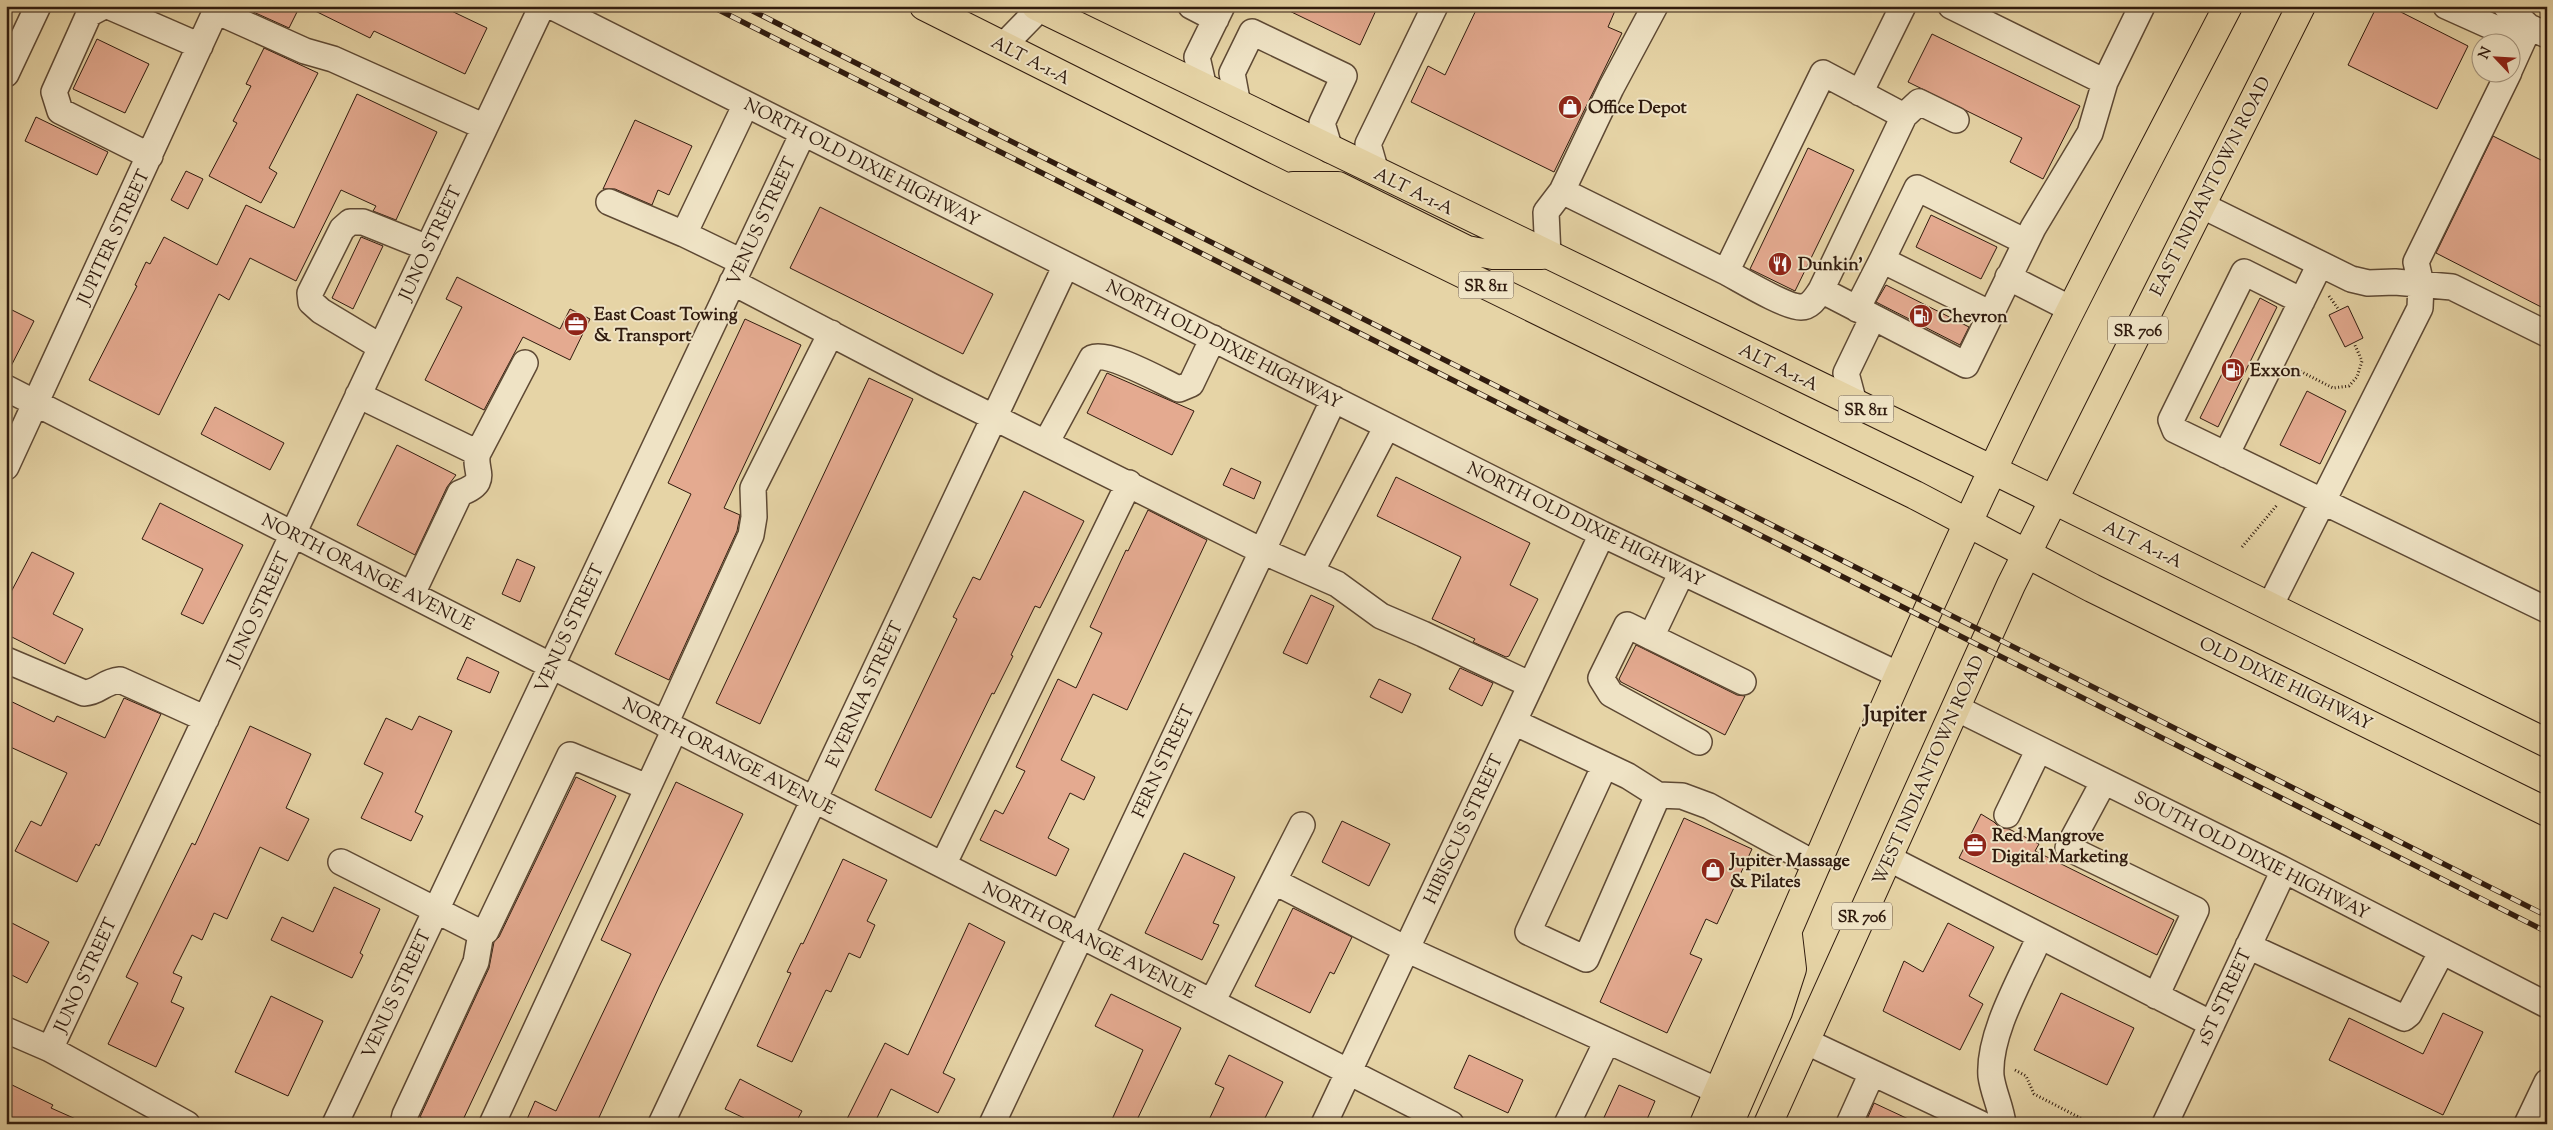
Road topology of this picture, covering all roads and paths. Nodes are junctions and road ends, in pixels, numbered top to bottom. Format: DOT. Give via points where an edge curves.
graph roads {
  1 [pos="38,6"];
  2 [pos="104,6"];
  3 [pos="108,6"];
  4 [pos="542,6"];
  5 [pos="551,6"];
  6 [pos="924,6"];
  7 [pos="1191,6"];
  8 [pos="1435,6"];
  9 [pos="1655,6"];
  10 [pos="1903,6"];
  11 [pos="1951,6"];
  12 [pos="2142,6"];
  13 [pos="2228,6"];
  14 [pos="2301,6"];
  15 [pos="2446,6"];
  16 [pos="2506,6"];
  17 [pos="1040,7"];
  18 [pos="217,9"];
  19 [pos="1219,12"];
  20 [pos="2538,31"];
  21 [pos="200,46"];
  22 [pos="1003,46"];
  23 [pos="2520,55"];
  24 [pos="6,74"];
  25 [pos="2105,82"];
  26 [pos="2504,82"];
  27 [pos="1204,88"];
  28 [pos="1860,93"];
  29 [pos="746,104"];
  30 [pos="1238,105"];
  31 [pos="1904,116"];
  32 [pos="1956,120"];
  33 [pos="485,127"];
  34 [pos="803,133"];
  35 [pos="1330,150"];
  36 [pos="150,156"];
  37 [pos="1376,172"];
  38 [pos="1285,186"];
  39 [pos="1562,191"];
  40 [pos="609,202"];
  41 [pos="2201,206"];
  42 [pos="684,234"];
  43 [pos="2026,242"];
  44 [pos="428,248"];
  45 [pos="1548,256"];
  46 [pos="1882,260"];
  47 [pos="2320,264"];
  48 [pos="1066,265"];
  49 [pos="737,272"];
  50 [pos="1726,272"];
  51 [pos="2008,278"];
  52 [pos="2421,284"];
  53 [pos="1821,290"];
  54 [pos="2302,301"];
  55 [pos="2071,309"];
  56 [pos="1865,313"];
  57 [pos="1991,314"];
  58 [pos="831,334"];
  59 [pos="2547,334"];
  60 [pos="1213,338"];
  61 [pos="2354,342"];
  62 [pos="381,347"];
  63 [pos="2274,358"];
  64 [pos="525,363"];
  65 [pos="6,388"];
  66 [pos="358,395"];
  67 [pos="1334,399"];
  68 [pos="1854,403"];
  69 [pos="37,404"];
  70 [pos="994,417"];
  71 [pos="1387,426"];
  72 [pos="1046,443"];
  73 [pos="478,453"];
  74 [pos="2226,455"];
  75 [pos="6,467"];
  76 [pos="1992,470"];
  77 [pos="1129,483"];
  78 [pos="2287,484"];
  79 [pos="2053,500"];
  80 [pos="2322,502"];
  81 [pos="1968,524"];
  82 [pos="293,534"];
  83 [pos="1602,534"];
  84 [pos="2242,546"];
  85 [pos="1262,551"];
  86 [pos="2026,554"];
  87 [pos="1311,572"];
  88 [pos="1682,572"];
  89 [pos="412,594"];
  90 [pos="2270,606"];
  91 [pos="2547,610"];
  92 [pos="1651,637"];
  93 [pos="6,660"];
  94 [pos="552,666"];
  95 [pos="1899,675"];
  96 [pos="1743,682"];
  97 [pos="1531,685"];
  98 [pos="1956,708"];
  99 [pos="206,718"];
  100 [pos="1514,722"];
  101 [pos="670,726"];
  102 [pos="1699,742"];
  103 [pos="2547,743"];
  104 [pos="2039,749"];
  105 [pos="1605,765"];
  106 [pos="2104,781"];
  107 [pos="648,787"];
  108 [pos="1658,795"];
  109 [pos="814,800"];
  110 [pos="2547,812"];
  111 [pos="2007,814"];
  112 [pos="1302,825"];
  113 [pos="1888,858"];
  114 [pos="342,862"];
  115 [pos="942,865"];
  116 [pos="1817,865"];
  117 [pos="2284,870"];
  118 [pos="1275,882"];
  119 [pos="437,909"];
  120 [pos="1788,931"];
  121 [pos="482,933"];
  122 [pos="1081,936"];
  123 [pos="2040,936"];
  124 [pos="2248,946"];
  125 [pos="1406,949"];
  126 [pos="2442,951"];
  127 [pos="2156,996"];
  128 [pos="1212,1002"];
  129 [pos="2547,1005"];
  130 [pos="2212,1024"];
  131 [pos="6,1030"];
  132 [pos="1607,1041"];
  133 [pos="1805,1041"];
  134 [pos="50,1049"];
  135 [pos="2010,1067"];
  136 [pos="1348,1072"];
  137 [pos="1872,1073"];
  138 [pos="2547,1082"];
  139 [pos="1718,1091"];
  140 [pos="187,1124"];
  141 [pos="335,1124"];
  142 [pos="403,1124"];
  143 [pos="492,1124"];
  144 [pos="661,1124"];
  145 [pos="992,1124"];
  146 [pos="1324,1124"];
  147 [pos="1451,1124"];
  148 [pos="1567,1124"];
  149 [pos="1704,1124"];
  150 [pos="1729,1124"];
  151 [pos="1768,1124"];
  152 [pos="1849,1124"];
  153 [pos="1981,1124"];
  154 [pos="2002,1124"];
  155 [pos="2092,1124"];
  156 [pos="2165,1124"];
  157 [pos="2527,1124"];
  1 -- 24 [label="street"];
  2 -- 36 [label="street" via="89,14 54,92 60,111"];
  3 -- 21 [label="street"];
  4 -- 33 [label="street, JUNO STREET"];
  5 -- 29 [label="street, NORTH OLD DIXIE HIGHWAY"];
  6 -- 22 [label="main road, ALT A-1-A / SR 811"];
  7 -- 19 [label="street"];
  8 -- 37 [label="street" via="1368,144"];
  9 -- 39 [label="street"];
  10 -- 28 [label="street"];
  11 -- 25 [label="street"];
  12 -- 25 [label="street"];
  13 -- 55 [label="main road"];
  14 -- 41 [label="main road, EAST INDIANTOWN ROAD / SR 706"];
  15 -- 20 [label="street" via="2495,28"];
  16 -- 20 [label="street"];
  17 -- 22 [label="street"];
  17 -- 27 [label="main road, ALT A-1-A / SR 811"];
  18 -- 21 [label="street, JUPITER STREET"];
  18 -- 33 [label="street" via="305,51 333,59"];
  19 -- 27 [label="street" via="1197,57"];
  20 -- 23 [label="street"];
  21 -- 36 [label="street, JUPITER STREET"];
  22 -- 38 [label="main road, ALT A-1-A / SR 811"];
  25 -- 43 [label="street" via="2090,133"];
  26 -- 52 [label="street" via="2416,262"];
  27 -- 30 [label="main road, ALT A-1-A / SR 811"];
  28 -- 31 [label="street"];
  28 -- 50 [label="street" via="1823,74"];
  29 -- 34 [label="street, NORTH OLD DIXIE HIGHWAY"];
  29 -- 42 [label="street"];
  30 -- 35 [label="main road, ALT A-1-A / SR 811"];
  30 -- 35 [label="street" via="1232,73 1252,32 1344,76 1322,123"];
  31 -- 32 [label="street" via="1919,102"];
  31 -- 53 [label="street"];
  33 -- 44 [label="street, JUNO STREET"];
  34 -- 48 [label="street, NORTH OLD DIXIE HIGHWAY"];
  34 -- 49 [label="street, VENUS STREET"];
  35 -- 37 [label="main road, ALT A-1-A / SR 811"];
  36 -- 69 [label="street, JUPITER STREET"];
  37 -- 45 [label="main road, ALT A-1-A / SR 811"];
  38 -- 45 [label="main road" via="1338,186 1467,250 1493,255"];
  38 -- 81 [label="main road, ALT A-1-A / SR 811"];
  39 -- 45 [label="street" via="1546,212"];
  39 -- 50 [label="street"];
  40 -- 42 [label="street"];
  41 -- 47 [label="street"];
  41 -- 79 [label="main road, EAST INDIANTOWN ROAD / SR 706"];
  42 -- 49 [label="street"];
  43 -- 46 [label="street" via="1918,188"];
  43 -- 51 [label="street"];
  44 -- 62 [label="street, JUNO STREET"];
  44 -- 62 [label="street" via="363,222 350,222 342,229 310,293 311,302 321,310"];
  45 -- 68 [label="main road, ALT A-1-A / SR 811"];
  46 -- 56 [label="street"];
  46 -- 57 [label="street"];
  47 -- 52 [label="street" via="2368,284"];
  47 -- 54 [label="street"];
  48 -- 60 [label="street, NORTH OLD DIXIE HIGHWAY"];
  48 -- 70 [label="street, EVERNIA STREET"];
  49 -- 58 [label="street"];
  49 -- 94 [label="street, VENUS STREET"];
  50 -- 53 [label="street" via="1788,304 1802,307 1813,302"];
  51 -- 55 [label="street"];
  51 -- 57 [label="street"];
  52 -- 59 [label="street" via="2452,287"];
  52 -- 80 [label="street" via="2420,308"];
  53 -- 56 [label="street"];
  54 -- 63 [label="street"];
  54 -- 74 [label="street" via="2244,272 2170,420 2175,430"];
  55 -- 76 [label="main road"];
  56 -- 57 [label="street" via="1966,365"];
  56 -- 68 [label="street" via="1846,373"];
  58 -- 70 [label="street"];
  58 -- 101 [label="street" via="753,488 751,535"];
  60 -- 67 [label="street, NORTH OLD DIXIE HIGHWAY"];
  60 -- 72 [label="street" via="1190,384 1179,389 1111,358 1092,358"];
  61 -- 63 [label="path" via="2362,361 2357,377 2349,386 2333,388"];
  62 -- 66 [label="street, JUNO STREET"];
  63 -- 74 [label="street"];
  64 -- 73 [label="street"];
  65 -- 69 [label="street, NORTH ORANGE AVENUE"];
  66 -- 73 [label="street"];
  66 -- 82 [label="street, JUNO STREET"];
  67 -- 71 [label="street, NORTH OLD DIXIE HIGHWAY"];
  67 -- 85 [label="street, FERN STREET"];
  68 -- 76 [label="main road, ALT A-1-A / SR 811"];
  69 -- 75 [label="street, JUPITER STREET"];
  69 -- 82 [label="street, NORTH ORANGE AVENUE"];
  70 -- 72 [label="street"];
  70 -- 109 [label="street, EVERNIA STREET"];
  71 -- 83 [label="street, NORTH OLD DIXIE HIGHWAY"];
  71 -- 87 [label="street"];
  72 -- 77 [label="street"];
  73 -- 89 [label="street" via="477,480 474,486 460,493"];
  74 -- 78 [label="street"];
  76 -- 79 [label="main road, ALT A-1-A / SR 811"];
  76 -- 81 [label="main road"];
  77 -- 85 [label="street"];
  77 -- 115 [label="street"];
  78 -- 80 [label="street"];
  78 -- 84 [label="path" via="2277,506"];
  79 -- 86 [label="main road, WEST INDIANTOWN ROAD / SR 706"];
  79 -- 90 [label="main road, ALT A-1-A / SR 811"];
  80 -- 90 [label="street"];
  80 -- 91 [label="street"];
  81 -- 86 [label="main road, ALT A-1-A / SR 811"];
  81 -- 95 [label="main road"];
  82 -- 89 [label="street, NORTH ORANGE AVENUE"];
  82 -- 99 [label="street, JUNO STREET"];
  83 -- 88 [label="street, NORTH OLD DIXIE HIGHWAY"];
  83 -- 97 [label="street, HIBISCUS STREET"];
  85 -- 87 [label="street"];
  85 -- 122 [label="street, FERN STREET"];
  86 -- 98 [label="main road, WEST INDIANTOWN ROAD / SR 706"];
  86 -- 110 [label="main road, OLD DIXIE HIGHWAY / SR 811"];
  87 -- 97 [label="street" via="1337,584 1381,616"];
  88 -- 92 [label="street"];
  88 -- 95 [label="street, NORTH OLD DIXIE HIGHWAY"];
  89 -- 94 [label="street, NORTH ORANGE AVENUE"];
  90 -- 103 [label="main road, ALT A-1-A / SR 811"];
  92 -- 96 [label="street"];
  92 -- 102 [label="street" via="1627,625 1601,678 1611,694"];
  93 -- 99 [label="street" via="84,693 93,692 107,681 120,680"];
  94 -- 101 [label="street, NORTH ORANGE AVENUE"];
  94 -- 119 [label="street, VENUS STREET"];
  95 -- 116 [label="main road"];
  97 -- 100 [label="street, HIBISCUS STREET"];
  98 -- 104 [label="street, SOUTH OLD DIXIE HIGHWAY"];
  98 -- 113 [label="main road, WEST INDIANTOWN ROAD / SR 706"];
  99 -- 134 [label="street, JUNO STREET"];
  100 -- 105 [label="street"];
  100 -- 125 [label="street, HIBISCUS STREET"];
  101 -- 107 [label="street"];
  101 -- 109 [label="street, NORTH ORANGE AVENUE"];
  104 -- 106 [label="street, SOUTH OLD DIXIE HIGHWAY"];
  104 -- 111 [label="street"];
  105 -- 108 [label="street"];
  105 -- 108 [label="street" via="1528,932 1586,959"];
  106 -- 117 [label="street, SOUTH OLD DIXIE HIGHWAY"];
  106 -- 127 [label="street" via="2068,848 2196,910"];
  107 -- 121 [label="street" via="570,755 486,931"];
  107 -- 143 [label="street"];
  108 -- 116 [label="street" via="1682,796 1709,806"];
  109 -- 115 [label="street, NORTH ORANGE AVENUE"];
  109 -- 144 [label="street, EVERNIA STREET"];
  112 -- 118 [label="street"];
  113 -- 123 [label="street"];
  113 -- 133 [label="main road, WEST INDIANTOWN ROAD / SR 706"];
  114 -- 119 [label="street"];
  115 -- 122 [label="street, NORTH ORANGE AVENUE"];
  116 -- 120 [label="main road"];
  117 -- 124 [label="street, 1ST STREET"];
  117 -- 126 [label="street, SOUTH OLD DIXIE HIGHWAY"];
  118 -- 125 [label="street"];
  118 -- 128 [label="street"];
  119 -- 121 [label="street"];
  119 -- 141 [label="street, VENUS STREET"];
  120 -- 139 [label="main road"];
  120 -- 150 [label="main road" via="1792,969 1778,1012"];
  121 -- 142 [label="street" via="476,962"];
  122 -- 128 [label="street, NORTH ORANGE AVENUE"];
  122 -- 145 [label="street, FERN STREET"];
  123 -- 127 [label="street"];
  123 -- 154 [label="street" via="1994,1041 1991,1076 2002,1110"];
  124 -- 126 [label="street" via="2404,1018"];
  124 -- 130 [label="street, 1ST STREET"];
  125 -- 132 [label="street"];
  125 -- 136 [label="street, HIBISCUS STREET"];
  126 -- 129 [label="street, SOUTH OLD DIXIE HIGHWAY"];
  127 -- 130 [label="street"];
  128 -- 136 [label="street, NORTH ORANGE AVENUE"];
  130 -- 156 [label="street, 1ST STREET"];
  131 -- 134 [label="street"];
  132 -- 139 [label="street"];
  132 -- 148 [label="street"];
  133 -- 137 [label="street"];
  133 -- 151 [label="main road, WEST INDIANTOWN ROAD / SR 706"];
  134 -- 140 [label="street"];
  135 -- 155 [label="path" via="2026,1076 2034,1094"];
  136 -- 146 [label="street, HIBISCUS STREET"];
  136 -- 147 [label="street, NORTH ORANGE AVENUE"];
  137 -- 152 [label="street"];
  137 -- 153 [label="street"];
  138 -- 157 [label="street"];
  139 -- 149 [label="main road"];
}
